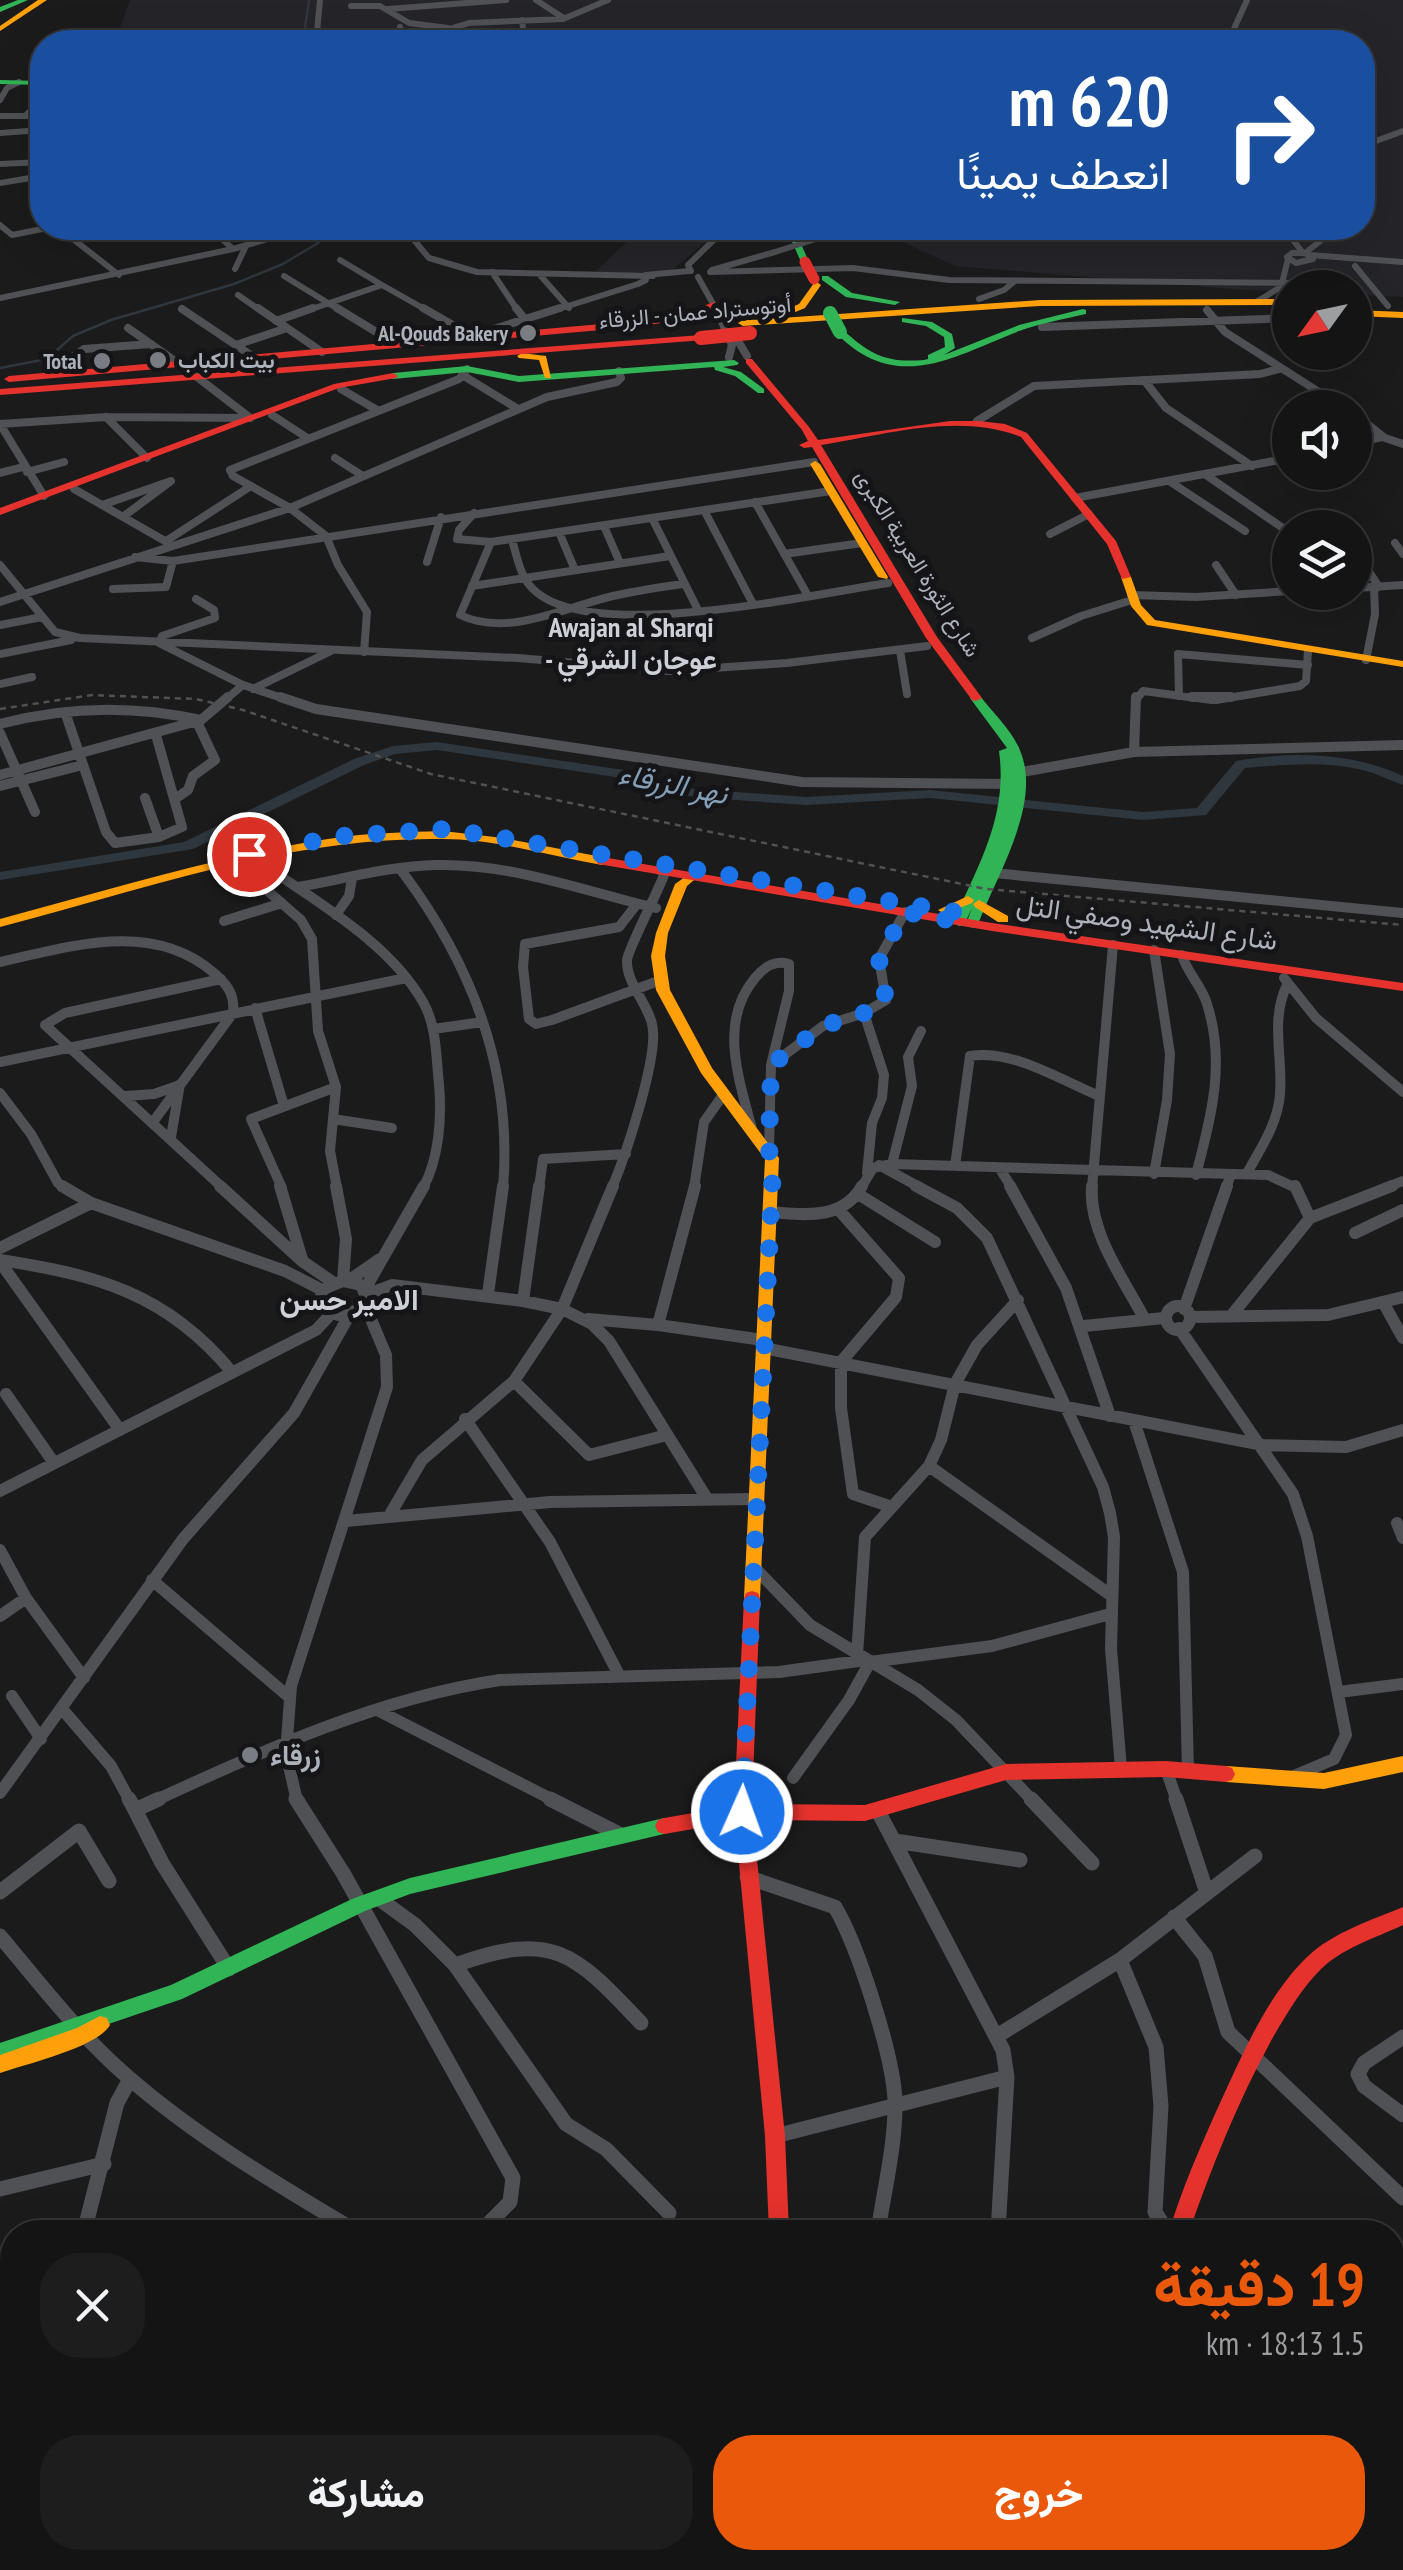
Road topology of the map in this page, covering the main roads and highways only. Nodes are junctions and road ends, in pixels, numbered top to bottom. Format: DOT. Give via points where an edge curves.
graph roads {
  1 [pos="24,0"];
  2 [pos="42,0"];
  3 [pos="0,10"];
  4 [pos="0,29"];
  5 [pos="30,81"];
  6 [pos="5,85"];
  7 [pos="797,240"];
  8 [pos="805,240"];
  9 [pos="817,274"];
  10 [pos="1272,296"];
  11 [pos="714,305"];
  12 [pos="1093,306"];
  13 [pos="1372,307"];
  14 [pos="1398,310"];
  15 [pos="1372,312"];
  16 [pos="1272,315"];
  17 [pos="905,320"];
  18 [pos="840,322"];
  19 [pos="750,326"];
  20 [pos="557,339"];
  21 [pos="491,354"];
  22 [pos="737,360"];
  23 [pos="320,364"];
  24 [pos="700,364"];
  25 [pos="188,370"];
  26 [pos="552,374"];
  27 [pos="2,386"];
  28 [pos="761,391"];
  29 [pos="261,417"];
  30 [pos="812,447"];
  31 [pos="0,514"];
  32 [pos="1403,664"];
  33 [pos="1011,797"];
  34 [pos="694,874"];
  35 [pos="966,912"];
  36 [pos="0,919"];
  37 [pos="1403,984"];
  38 [pos="1403,1764"];
  39 [pos="742,1812"];
  40 [pos="1403,1916"];
  41 [pos="79,2030"];
  42 [pos="0,2052"];
  43 [pos="0,2064"];
  44 [pos="779,2220"];
  45 [pos="1182,2220"];
  1 -- 3 [label="main road"];
  2 -- 4 [label="main road"];
  5 -- 6 [label="main road"];
  7 -- 9 [label="main road"];
  8 -- 9 [label="main road"];
  9 -- 12 [label="main road" via="873,301"];
  9 -- 18 [label="main road"];
  9 -- 19 [label="main road" via="802,306"];
  10 -- 12 [label="main road, أوتوستراد عمان - الزرقاء" via="1252,302"];
  11 -- 20 [label="main road"];
  12 -- 16 [label="main road, أوتوستراد عمان - الزرقاء"];
  12 -- 17 [label="main road, أوتوستراد عمان - الزرقاء"];
  12 -- 18 [label="main road" via="934,362 910,364 853,347"];
  12 -- 19 [label="main road, أوتوستراد عمان - الزرقاء"];
  13 -- 14 [label="main road"];
  14 -- 15 [label="main road"];
  17 -- 18 [label="main road" via="946,332 950,348 929,358 898,358 869,350"];
  17 -- 19 [label="main road, أوتوستراد عمان - الزرقاء"];
  19 -- 20 [label="main road, أوتوستراد عمان - الزرقاء, bridge"];
  20 -- 21 [label="main road, أوتوستراد عمان - الزرقاء"];
  20 -- 23 [label="main road"];
  20 -- 25 [label="main road, أوتوستراد عمان - الزرقاء"];
  20 -- 26 [label="main road"];
  21 -- 23 [label="main road, أوتوستراد عمان - الزرقاء"];
  21 -- 26 [label="main road" via="542,356"];
  22 -- 24 [label="main road"];
  22 -- 26 [label="main road"];
  22 -- 28 [label="main road, شارع الثورة العربية الكبرى"];
  22 -- 30 [label="main road, شارع الثورة العربية الكبرى"];
  23 -- 25 [label="main road, أوتوستراد عمان - الزرقاء"];
  23 -- 25 [label="main road" via="255,358"];
  24 -- 26 [label="main road"];
  24 -- 28 [label="main road" via="734,372"];
  25 -- 27 [label="main road, أوتوستراد عمان - الزرقاء"];
  25 -- 27 [label="main road" via="50,373"];
  26 -- 29 [label="main road" via="392,373"];
  28 -- 30 [label="main road, شارع الثورة العربية الكبرى"];
  29 -- 31 [label="main road"];
  29 -- 31 [label="main road"];
  30 -- 32 [label="main road" via="1000,422 1016,429 1082,507 1140,614 1157,626 1308,658"];
  30 -- 33 [label="main road, شارع الثورة العربية الكبرى" via="831,491 927,646 1002,745"];
  30 -- 33 [label="main road, شارع الثورة العربية الكبرى" via="932,638 1012,746"];
  33 -- 35 [label="main road"];
  33 -- 35 [label="main road" via="994,873"];
  34 -- 35 [label="main road, شارع الشهيد وصفي التل" via="905,912"];
  34 -- 36 [label="main road, شارع الشهيد وصفي التل" via="446,835 367,840"];
  34 -- 39 [label="main road" via="662,909 661,980 686,1039 769,1150 773,1169"];
  35 -- 36 [label="main road, شارع الشهيد وصفي التل" via="433,828 286,846"];
  35 -- 37 [label="main road, شارع الشهيد وصفي التل"];
  35 -- 37 [label="main road, شارع الشهيد وصفي التل" via="1284,977"];
  38 -- 39 [label="main road" via="1324,1781 1166,1769 1006,1772 854,1814"];
  39 -- 41 [label="main road" via="488,1865 369,1902"];
  39 -- 44 [label="main road"];
  40 -- 45 [label="main road" via="1302,1975"];
  41 -- 42 [label="main road"];
  41 -- 43 [label="main road"];
}
